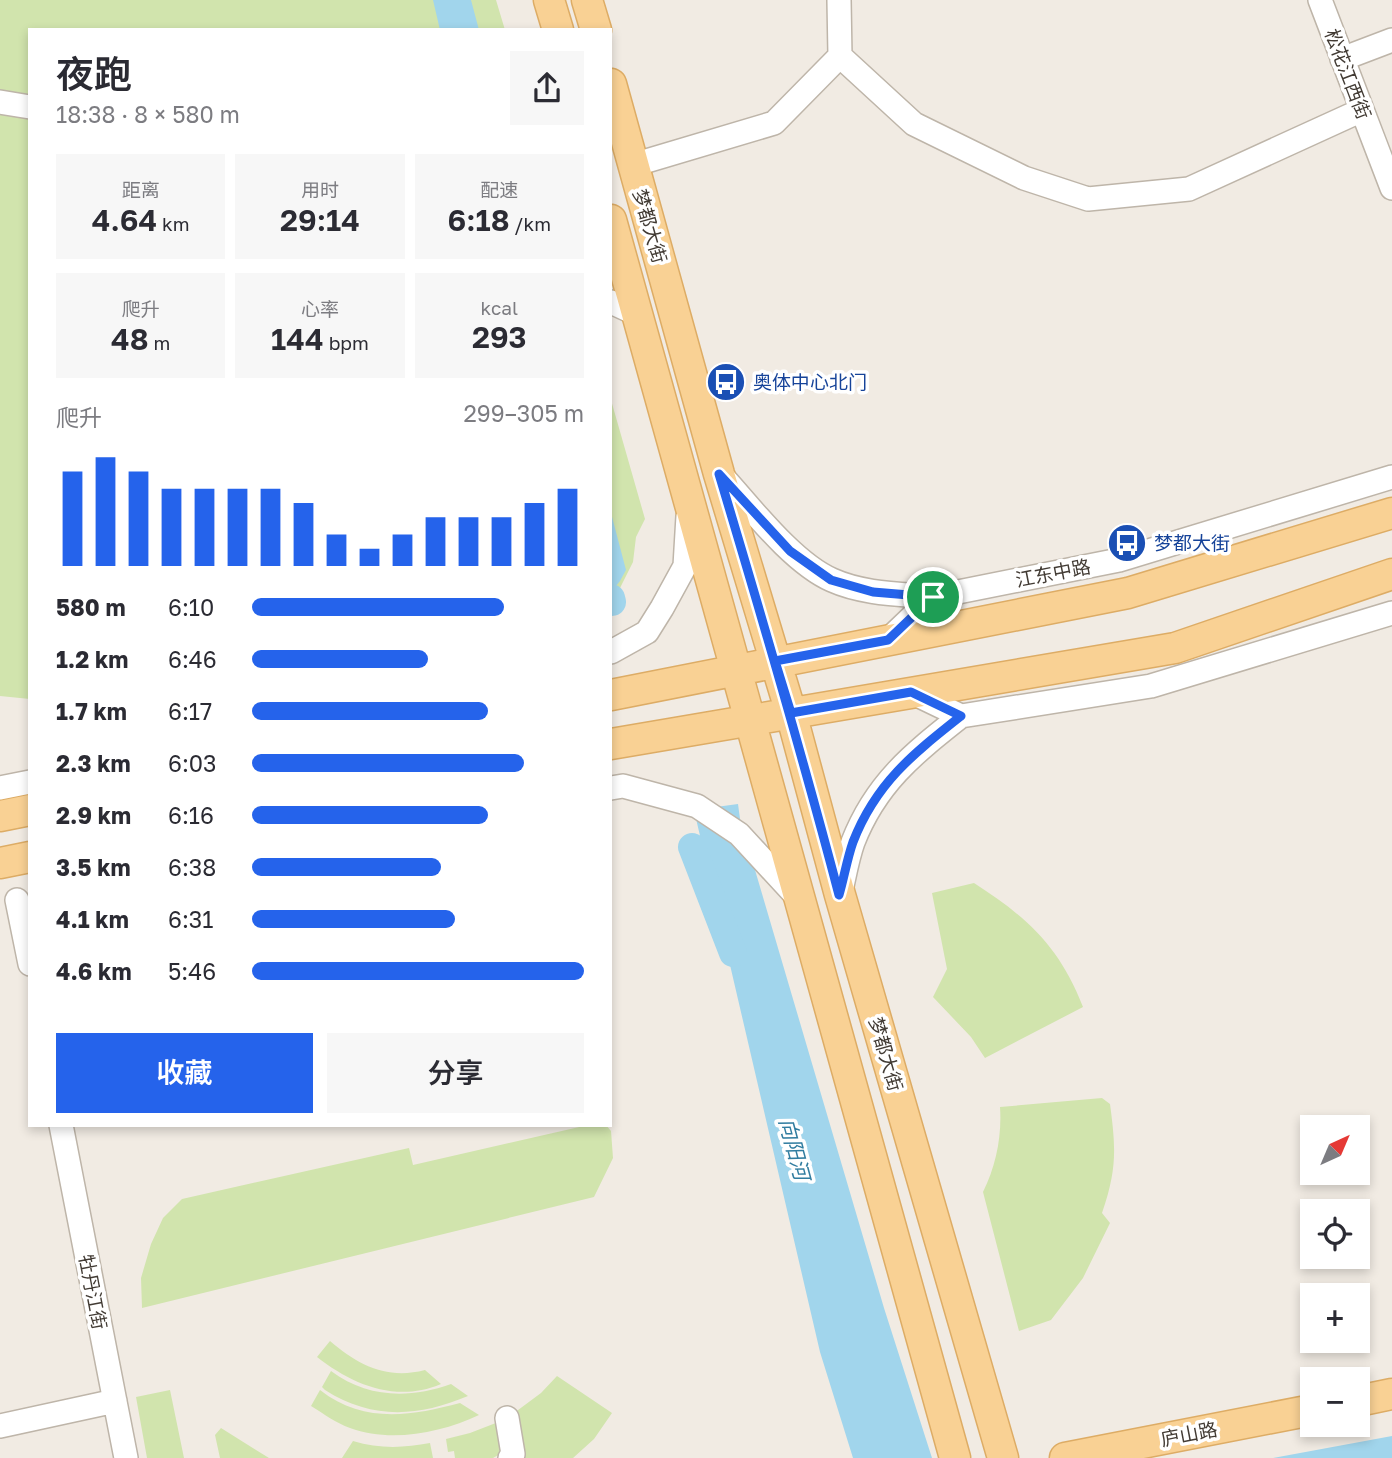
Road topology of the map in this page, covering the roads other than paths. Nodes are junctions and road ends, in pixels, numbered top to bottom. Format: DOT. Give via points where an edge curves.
graph roads {
  1 [pos="549,0"];
  2 [pos="587,0"];
  3 [pos="839,0"];
  4 [pos="1321,0"];
  5 [pos="557,28"];
  6 [pos="595,28"];
  7 [pos="1392,40"];
  8 [pos="840,56"];
  9 [pos="1342,59"];
  10 [pos="612,88"];
  11 [pos="0,102"];
  12 [pos="28,107"];
  13 [pos="1362,110"];
  14 [pos="633,165"];
  15 [pos="1392,188"];
  16 [pos="612,226"];
  17 [pos="624,308"];
  18 [pos="719,474"];
  19 [pos="1392,477"];
  20 [pos="689,499"];
  21 [pos="1392,513"];
  22 [pos="1392,574"];
  23 [pos="933,597"];
  24 [pos="1392,613"];
  25 [pos="888,640"];
  26 [pos="612,651"];
  27 [pos="775,661"];
  28 [pos="737,670"];
  29 [pos="911,692"];
  30 [pos="612,695"];
  31 [pos="791,713"];
  32 [pos="961,716"];
  33 [pos="750,719"];
  34 [pos="612,745"];
  35 [pos="28,782"];
  36 [pos="0,788"];
  37 [pos="612,788"];
  38 [pos="28,810"];
  39 [pos="0,816"];
  40 [pos="28,857"];
  41 [pos="0,863"];
  42 [pos="839,895"];
  43 [pos="16,900"];
  44 [pos="800,900"];
  45 [pos="28,955"];
  46 [pos="61,1127"];
  47 [pos="1392,1394"];
  48 [pos="1370,1399"];
  49 [pos="115,1401"];
  50 [pos="1300,1412"];
  51 [pos="506,1418"];
  52 [pos="0,1426"];
  53 [pos="126,1458"];
  54 [pos="510,1458"];
  55 [pos="955,1458"];
  56 [pos="1003,1458"];
  57 [pos="1065,1458"];
  1 -- 5 [label="main road"];
  2 -- 6 [label="main road"];
  3 -- 8 [label="street"];
  4 -- 9 [label="street, 松花江西街"];
  7 -- 9 [label="street"];
  8 -- 13 [label="street" via="914,124 1024,178 1088,199 1189,189"];
  8 -- 14 [label="street" via="774,122"];
  9 -- 13 [label="street, 松花江西街"];
  10 -- 14 [label="main road, 梦都大街"];
  11 -- 12 [label="street"];
  13 -- 15 [label="street, 松花江西街"];
  14 -- 18 [label="main road, 梦都大街"];
  16 -- 17 [label="main road, 梦都大街"];
  17 -- 20 [label="main road, 梦都大街"];
  18 -- 23 [label="street, 江东中路" via="790,551 831,580 873,592"];
  18 -- 27 [label="main road, 梦都大街"];
  19 -- 23 [label="street, 江东中路" via="1119,560"];
  20 -- 26 [label="street" via="685,566 647,632"];
  20 -- 28 [label="main road, 梦都大街"];
  21 -- 25 [label="main road, 江东中路" via="1128,593"];
  22 -- 29 [label="main road" via="1175,648"];
  23 -- 25 [label="street"];
  24 -- 32 [label="street" via="1151,686"];
  25 -- 27 [label="main road, 江东中路"];
  27 -- 28 [label="main road, 江东中路"];
  27 -- 31 [label="main road, 梦都大街"];
  28 -- 30 [label="main road, 江东中路"];
  28 -- 33 [label="main road, 梦都大街"];
  29 -- 31 [label="main road"];
  29 -- 32 [label="street"];
  31 -- 33 [label="main road"];
  31 -- 42 [label="main road, 梦都大街"];
  32 -- 42 [label="street" via="910,757 874,799 853,843"];
  33 -- 34 [label="main road"];
  33 -- 44 [label="main road, 梦都大街"];
  35 -- 36 [label="street"];
  37 -- 44 [label="street" via="623,786 697,806 739,834"];
  38 -- 39 [label="main road"];
  40 -- 41 [label="main road"];
  42 -- 56 [label="main road, 梦都大街"];
  43 -- 45 [label="street"];
  44 -- 55 [label="main road, 梦都大街"];
  46 -- 49 [label="street, 牡丹江街"];
  47 -- 48 [label="main road"];
  49 -- 52 [label="street"];
  49 -- 53 [label="street, 牡丹江街"];
  50 -- 57 [label="main road, 庐山路"];
  51 -- 54 [label="street"];
}
